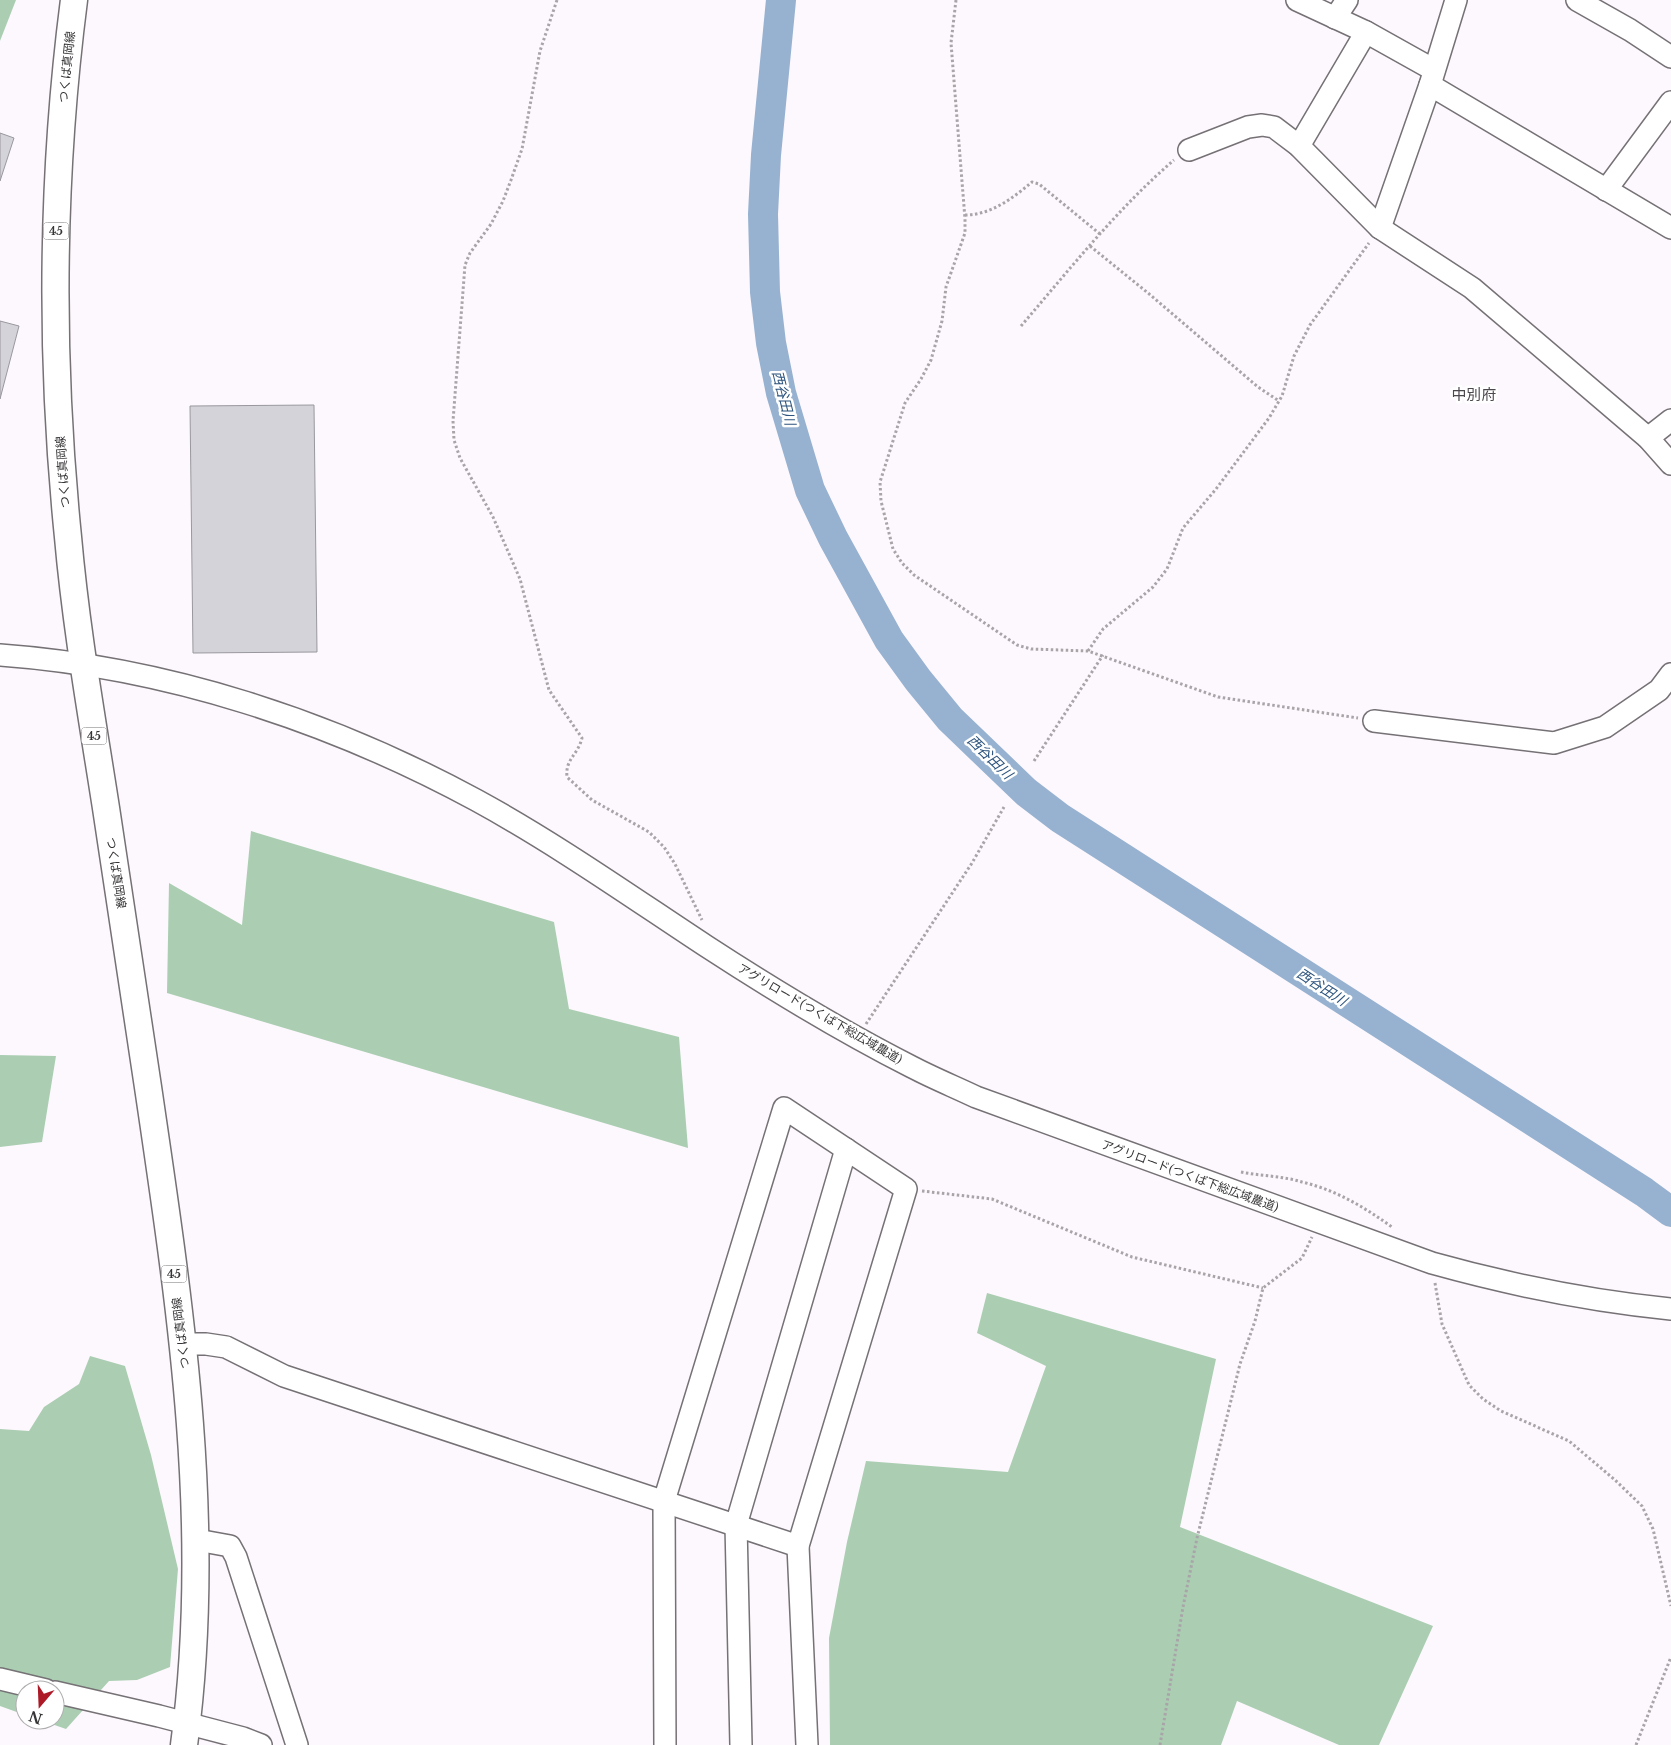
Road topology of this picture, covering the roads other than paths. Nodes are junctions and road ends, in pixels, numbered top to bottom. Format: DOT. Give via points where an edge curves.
graph roads {
  1 [pos="74,0"];
  2 [pos="1297,0"];
  3 [pos="1347,0"];
  4 [pos="1456,0"];
  5 [pos="1577,0"];
  6 [pos="1335,18"];
  7 [pos="1366,32"];
  8 [pos="1671,57"];
  9 [pos="1432,77"];
  10 [pos="1671,102"];
  11 [pos="1299,146"];
  12 [pos="1189,150"];
  13 [pos="1606,190"];
  14 [pos="1380,228"];
  15 [pos="1671,228"];
  16 [pos="1671,420"];
  17 [pos="1648,438"];
  18 [pos="1671,464"];
  19 [pos="0,656"];
  20 [pos="84,665"];
  21 [pos="1671,674"];
  22 [pos="1374,721"];
  23 [pos="846,1149"];
  24 [pos="1671,1309"];
  25 [pos="183,1344"];
  26 [pos="664,1501"];
  27 [pos="736,1525"];
  28 [pos="196,1540"];
  29 [pos="798,1546"];
  30 [pos="0,1679"];
  31 [pos="15,1683"];
  32 [pos="65,1695"];
  33 [pos="186,1734"];
  34 [pos="261,1745"];
  35 [pos="297,1745"];
  36 [pos="665,1745"];
  37 [pos="741,1745"];
  38 [pos="807,1745"];
  1 -- 20 [label="main road, つくば真岡線 / 45" via="63,102 55,267 61,463"];
  2 -- 6 [label="street"];
  3 -- 6 [label="street"];
  4 -- 9 [label="street"];
  5 -- 8 [label="street"];
  6 -- 7 [label="street"];
  7 -- 9 [label="street"];
  7 -- 11 [label="street"];
  9 -- 13 [label="street"];
  9 -- 14 [label="street"];
  10 -- 13 [label="street"];
  11 -- 12 [label="street" via="1274,127 1262,125 1248,127"];
  11 -- 14 [label="street"];
  13 -- 15 [label="street"];
  14 -- 17 [label="street" via="1472,288"];
  16 -- 17 [label="street"];
  17 -- 18 [label="street"];
  19 -- 20 [label="street, アグリロード(つくば下総広域農道)"];
  20 -- 24 [label="street, アグリロード(つくば下総広域農道)" via="222,695 342,737 388,757 523,827 792,1000 865,1030 914,1068 976,1096 1432,1264 1544,1291"];
  20 -- 25 [label="main road, つくば真岡線 / 45" via="166,1207"];
  21 -- 22 [label="street" via="1659,690 1606,727 1554,743"];
  23 -- 26 [label="street" via="784,1108"];
  23 -- 27 [label="street"];
  23 -- 29 [label="street" via="906,1189"];
  25 -- 26 [label="street" via="226,1347 284,1376"];
  25 -- 28 [label="main road, つくば真岡線 / 45" via="192,1438"];
  26 -- 27 [label="street"];
  26 -- 36 [label="street"];
  27 -- 29 [label="street"];
  27 -- 37 [label="street"];
  28 -- 33 [label="main road, つくば真岡線 / 45" via="194,1630"];
  28 -- 35 [label="street" via="230,1546 236,1557"];
  29 -- 38 [label="street"];
  30 -- 31 [label="street"];
  32 -- 33 [label="street"];
  33 -- 34 [label="street" via="243,1738"];
}
